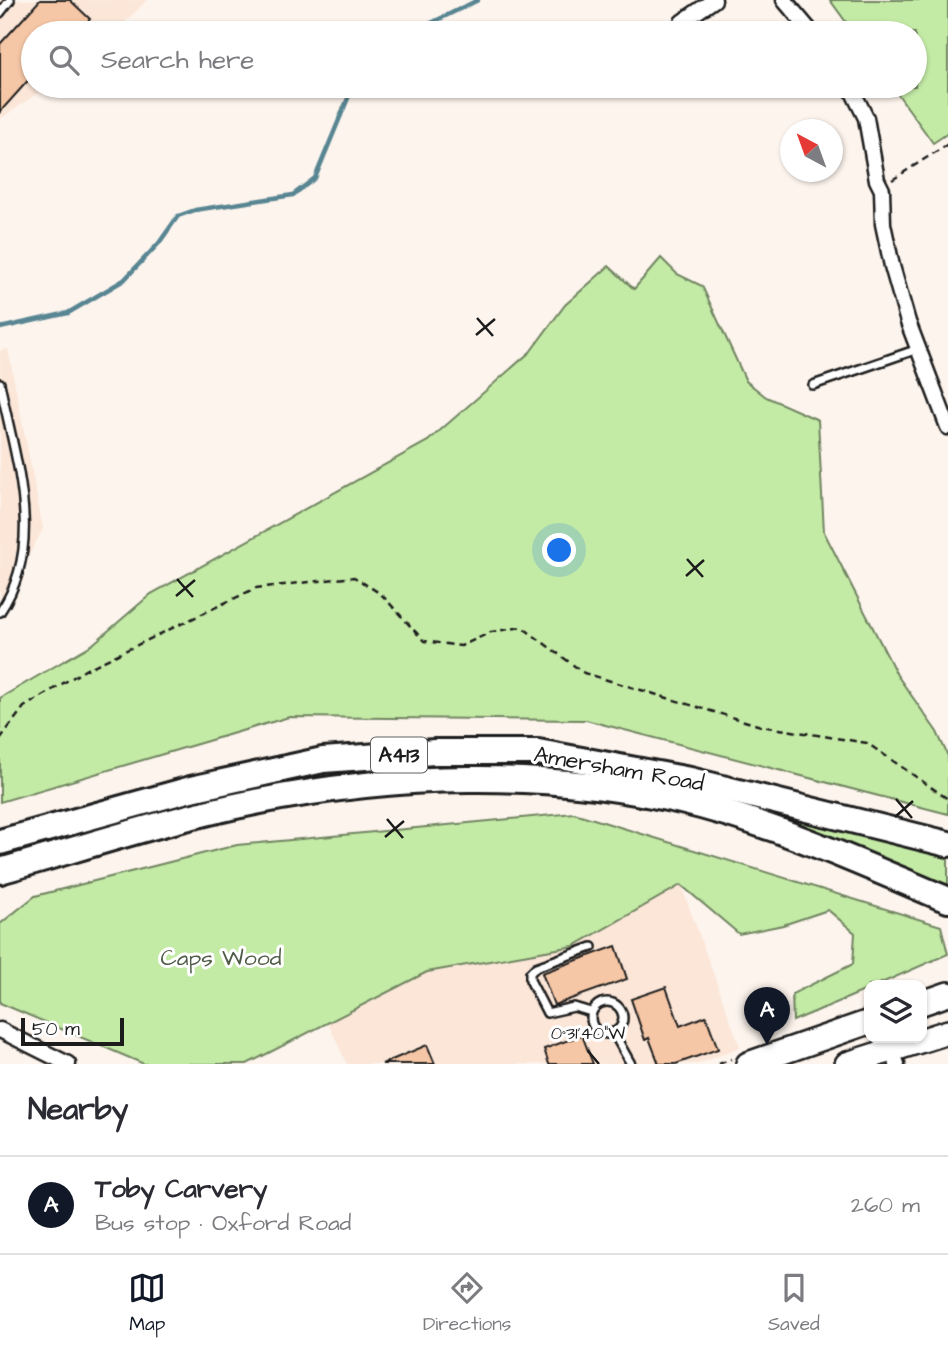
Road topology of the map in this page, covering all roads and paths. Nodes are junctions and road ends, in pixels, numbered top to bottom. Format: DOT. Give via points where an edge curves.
graph roads {
  1 [pos="10,0"];
  2 [pos="714,0"];
  3 [pos="784,0"];
  4 [pos="0,13"];
  5 [pos="683,21"];
  6 [pos="802,21"];
  7 [pos="856,98"];
  8 [pos="948,144"];
  9 [pos="882,190"];
  10 [pos="918,349"];
  11 [pos="0,383"];
  12 [pos="813,385"];
  13 [pos="948,427"];
  14 [pos="0,612"];
  15 [pos="0,740"];
  16 [pos="948,799"];
  17 [pos="0,842"];
  18 [pos="948,844"];
  19 [pos="0,871"];
  20 [pos="948,900"];
  21 [pos="592,947"];
  22 [pos="948,994"];
  23 [pos="927,1001"];
  24 [pos="591,1012"];
  25 [pos="864,1024"];
  26 [pos="0,1030"];
  27 [pos="613,1032"];
  28 [pos="948,1032"];
  29 [pos="891,1051"];
  30 [pos="68,1064"];
  31 [pos="631,1064"];
  32 [pos="748,1064"];
  33 [pos="847,1064"];
  1 -- 4 [label="lane"];
  2 -- 5 [label="street"];
  3 -- 6 [label="street"];
  7 -- 9 [label="street" via="866,118"];
  8 -- 9 [label="path"];
  9 -- 10 [label="street" via="892,266"];
  10 -- 12 [label="lane"];
  10 -- 13 [label="street"];
  11 -- 14 [label="lane" via="26,527 19,574"];
  15 -- 16 [label="path" via="24,707 85,670 256,588 354,577 381,594 424,641 461,646 491,632 522,627 584,673 761,726 867,743"];
  17 -- 18 [label="highway, Amersham Road / A413" via="191,789 323,760 435,752 538,752 690,780"];
  19 -- 20 [label="highway, A413" via="254,802 336,788 492,779 559,782 680,801 798,836"];
  21 -- 24 [label="lane" via="530,973 547,1013 574,1007"];
  22 -- 23 [label="main road"];
  24 -- 27 [label="lane" via="597,1031"];
  24 -- 27 [label="lane" via="603,1002 618,1006 622,1022"];
  25 -- 32 [label="main road"];
  26 -- 30 [label="street"];
  27 -- 31 [label="lane"];
  28 -- 29 [label="main road"];
  29 -- 33 [label="main road"];
}
